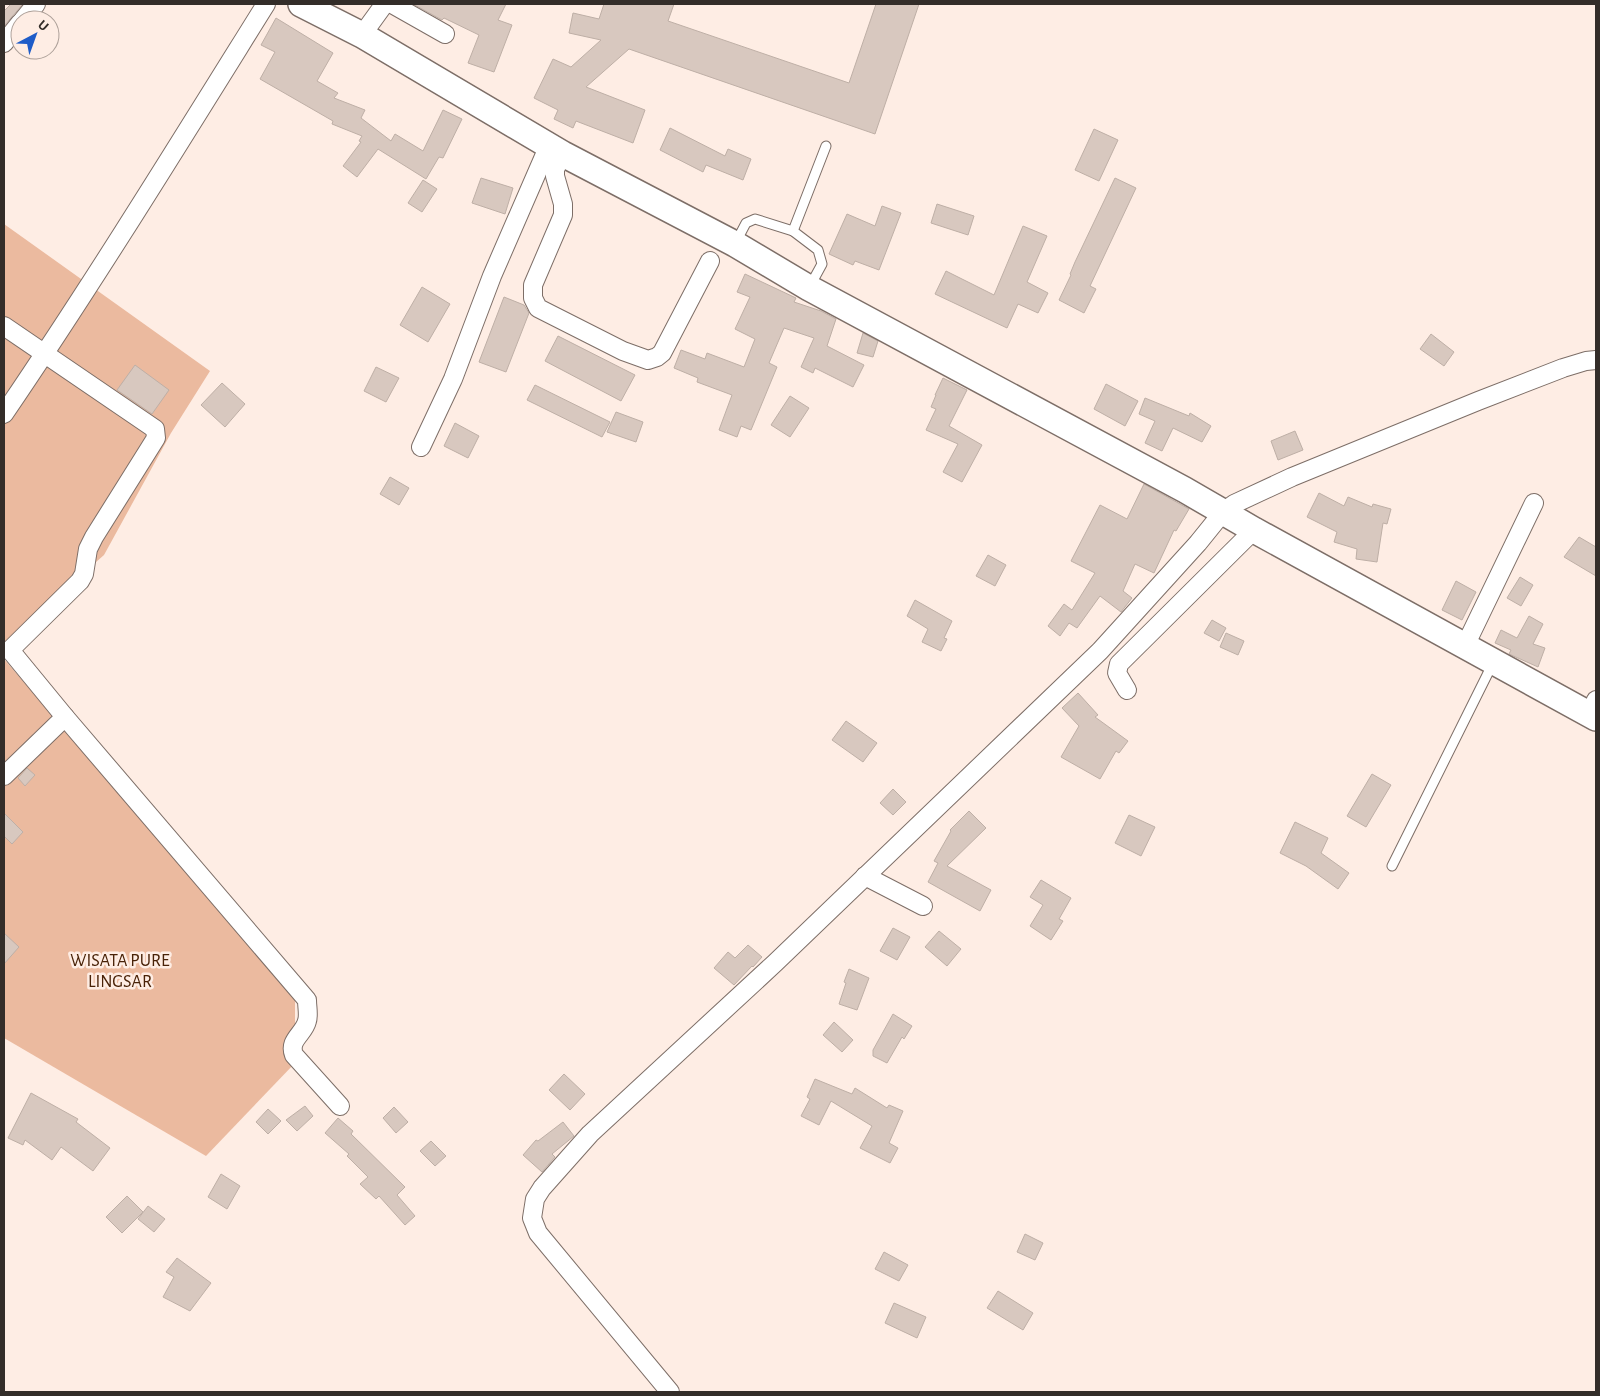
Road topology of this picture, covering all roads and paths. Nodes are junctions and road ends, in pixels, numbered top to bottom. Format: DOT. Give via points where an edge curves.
graph roads {
  1 [pos="266,4"];
  2 [pos="301,4"];
  3 [pos="386,4"];
  4 [pos="392,4"];
  5 [pos="445,34"];
  6 [pos="362,35"];
  7 [pos="826,146"];
  8 [pos="556,149"];
  9 [pos="792,231"];
  10 [pos="735,244"];
  11 [pos="710,262"];
  12 [pos="809,288"];
  13 [pos="4,326"];
  14 [pos="44,355"];
  15 [pos="1596,360"];
  16 [pos="4,414"];
  17 [pos="421,447"];
  18 [pos="1534,503"];
  19 [pos="1223,512"];
  20 [pos="1254,530"];
  21 [pos="1464,646"];
  22 [pos="7,647"];
  23 [pos="1494,660"];
  24 [pos="1127,690"];
  25 [pos="1594,710"];
  26 [pos="65,718"];
  27 [pos="4,776"];
  28 [pos="1392,866"];
  29 [pos="865,876"];
  30 [pos="922,906"];
  31 [pos="340,1106"];
  32 [pos="670,1392"];
  1 -- 14 [label="street"];
  2 -- 6 [label="street"];
  3 -- 6 [label="street"];
  4 -- 5 [label="street"];
  6 -- 8 [label="street"];
  7 -- 9 [label="lane"];
  8 -- 10 [label="street"];
  8 -- 11 [label="street" via="555,176 563,215 533,285 533,298 538,308 623,351 648,360 662,353"];
  8 -- 17 [label="street" via="492,276 453,379"];
  9 -- 10 [label="lane" via="755,220 746,223"];
  9 -- 12 [label="lane" via="818,250 822,264"];
  10 -- 12 [label="street"];
  12 -- 19 [label="street"];
  13 -- 14 [label="street"];
  14 -- 16 [label="street"];
  14 -- 22 [label="street" via="155,430 156,438 94,537 80,582"];
  15 -- 19 [label="street" via="1562,368 1478,401 1292,477"];
  18 -- 21 [label="street"];
  19 -- 20 [label="street"];
  19 -- 29 [label="street" via="1100,651"];
  20 -- 21 [label="street"];
  20 -- 24 [label="street" via="1119,664 1117,673"];
  21 -- 23 [label="street"];
  22 -- 26 [label="street"];
  23 -- 25 [label="street"];
  23 -- 28 [label="lane"];
  26 -- 27 [label="street"];
  26 -- 31 [label="street" via="307,1000 308,1020 292,1050"];
  29 -- 30 [label="street"];
  29 -- 32 [label="street" via="590,1134 535,1199 532,1218 538,1233"];
}
